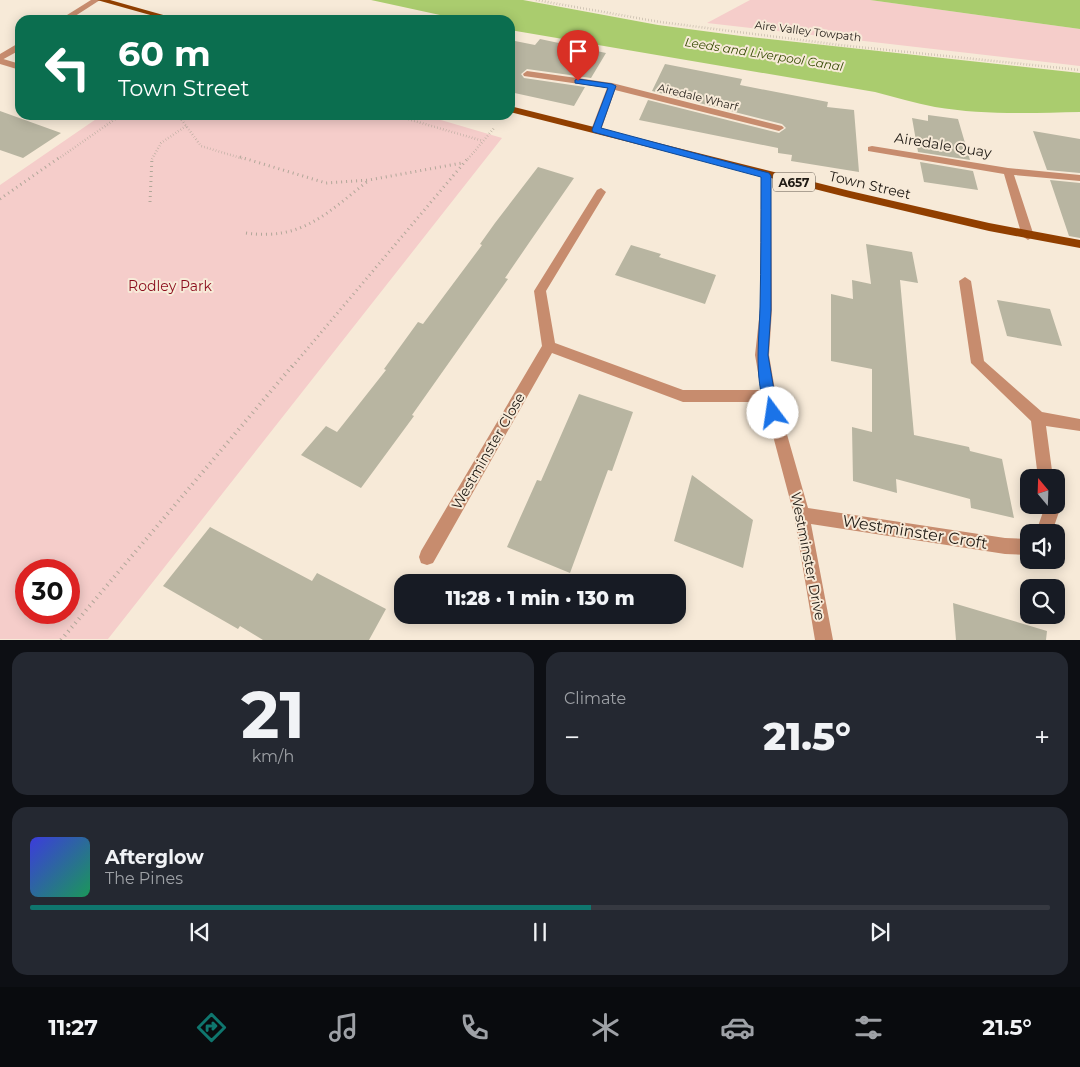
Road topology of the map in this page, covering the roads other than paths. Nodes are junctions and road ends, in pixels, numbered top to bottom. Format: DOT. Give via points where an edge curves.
graph roads {
  1 [pos="96,0"];
  2 [pos="101,0"];
  3 [pos="71,15"];
  4 [pos="158,15"];
  5 [pos="15,49"];
  6 [pos="0,59"];
  7 [pos="15,64"];
  8 [pos="527,74"];
  9 [pos="612,86"];
  10 [pos="515,110"];
  11 [pos="779,128"];
  12 [pos="596,130"];
  13 [pos="872,149"];
  14 [pos="1008,171"];
  15 [pos="766,176"];
  16 [pos="1080,178"];
  17 [pos="601,192"];
  18 [pos="1028,236"];
  19 [pos="1080,244"];
  20 [pos="965,281"];
  21 [pos="549,346"];
  22 [pos="769,396"];
  23 [pos="1038,418"];
  24 [pos="1080,425"];
  25 [pos="1045,469"];
  26 [pos="802,516"];
  27 [pos="1020,547"];
  28 [pos="427,557"];
  29 [pos="824,640"];
  1 -- 3 [label="street"];
  2 -- 4 [label="main road"];
  5 -- 6 [label="street"];
  6 -- 7 [label="street"];
  8 -- 9 [label="street, Airedale Wharf"];
  9 -- 11 [label="street, Airedale Wharf"];
  9 -- 12 [label="street"];
  10 -- 12 [label="main road, Town Street / A657"];
  12 -- 15 [label="main road, Town Street / A657"];
  13 -- 14 [label="street, Airedale Quay"];
  14 -- 16 [label="street, Airedale Quay"];
  14 -- 18 [label="street, Airedale Quay"];
  15 -- 18 [label="main road, Town Street / A657"];
  15 -- 22 [label="street, Westminster Drive" via="766,310 762,355"];
  17 -- 21 [label="street" via="540,291"];
  18 -- 19 [label="main road, Town Street / A657"];
  20 -- 23 [label="street" via="978,363"];
  21 -- 22 [label="street" via="683,396"];
  21 -- 28 [label="street, Westminster Close"];
  22 -- 26 [label="street, Westminster Drive"];
  23 -- 24 [label="street"];
  23 -- 25 [label="street"];
  26 -- 27 [label="street, Westminster Croft"];
  26 -- 29 [label="street, Westminster Drive"];
}
